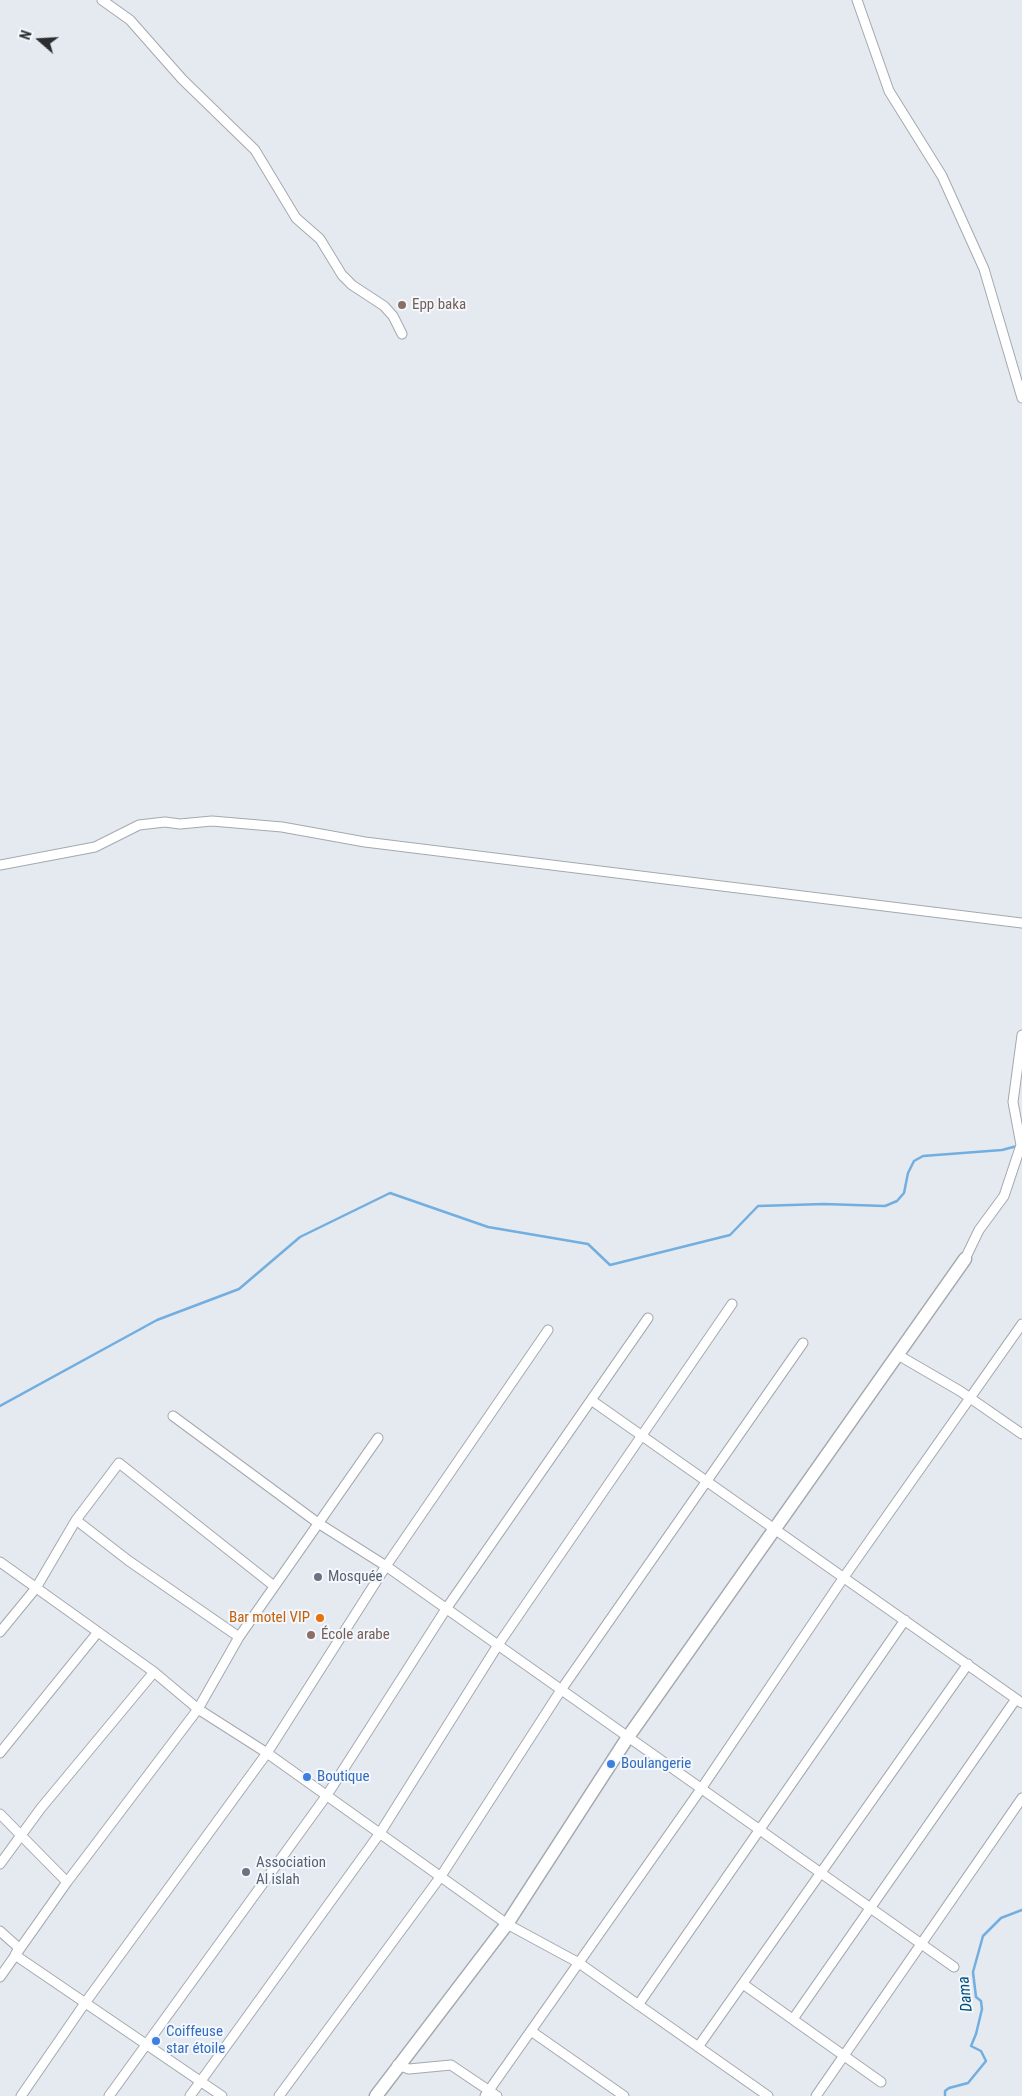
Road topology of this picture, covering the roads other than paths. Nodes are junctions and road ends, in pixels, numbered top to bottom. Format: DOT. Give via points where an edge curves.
graph roads {
  1 [pos="102,0"];
  2 [pos="857,0"];
  3 [pos="402,334"];
  4 [pos="1022,398"];
  5 [pos="0,865"];
  6 [pos="1022,923"];
  7 [pos="1022,1036"];
  8 [pos="965,1259"];
  9 [pos="732,1304"];
  10 [pos="648,1318"];
  11 [pos="1022,1324"];
  12 [pos="548,1330"];
  13 [pos="804,1343"];
  14 [pos="898,1355"];
  15 [pos="970,1398"];
  16 [pos="590,1400"];
  17 [pos="173,1416"];
  18 [pos="1022,1434"];
  19 [pos="643,1435"];
  20 [pos="378,1438"];
  21 [pos="707,1481"];
  22 [pos="76,1520"];
  23 [pos="318,1523"];
  24 [pos="775,1529"];
  25 [pos="0,1562"];
  26 [pos="386,1566"];
  27 [pos="844,1577"];
  28 [pos="274,1586"];
  29 [pos="36,1588"];
  30 [pos="446,1608"];
  31 [pos="905,1620"];
  32 [pos="0,1632"];
  33 [pos="98,1632"];
  34 [pos="239,1636"];
  35 [pos="498,1646"];
  36 [pos="968,1664"];
  37 [pos="154,1672"];
  38 [pos="561,1690"];
  39 [pos="1019,1701"];
  40 [pos="198,1709"];
  41 [pos="628,1737"];
  42 [pos="267,1752"];
  43 [pos="0,1753"];
  44 [pos="701,1789"];
  45 [pos="327,1795"];
  46 [pos="1022,1798"];
  47 [pos="0,1814"];
  48 [pos="760,1830"];
  49 [pos="380,1833"];
  50 [pos="22,1834"];
  51 [pos="0,1864"];
  52 [pos="821,1873"];
  53 [pos="441,1876"];
  54 [pos="67,1882"];
  55 [pos="872,1909"];
  56 [pos="507,1924"];
  57 [pos="0,1931"];
  58 [pos="921,1944"];
  59 [pos="16,1955"];
  60 [pos="579,1963"];
  61 [pos="954,1967"];
  62 [pos="0,1977"];
  63 [pos="743,1984"];
  64 [pos="85,2003"];
  65 [pos="638,2005"];
  66 [pos="793,2019"];
  67 [pos="530,2031"];
  68 [pos="146,2042"];
  69 [pos="698,2047"];
  70 [pos="843,2056"];
  71 [pos="397,2065"];
  72 [pos="200,2080"];
  73 [pos="881,2082"];
  74 [pos="756,2092"];
  75 [pos="487,2093"];
  76 [pos="21,2096"];
  77 [pos="108,2096"];
  78 [pos="190,2096"];
  79 [pos="222,2096"];
  80 [pos="279,2096"];
  81 [pos="376,2096"];
  82 [pos="497,2096"];
  83 [pos="624,2096"];
  84 [pos="768,2096"];
  85 [pos="816,2096"];
  1 -- 3 [label="street" via="130,20 182,79 255,150 296,218 320,239 346,280 394,316"];
  2 -- 4 [label="street" via="890,91 942,176 984,269"];
  5 -- 6 [label="street" via="95,846 139,825 212,821 282,827 365,842"];
  7 -- 8 [label="street" via="1014,1102 1021,1145 1004,1196 979,1230"];
  8 -- 14 [label="street"];
  9 -- 19 [label="street"];
  10 -- 16 [label="street"];
  11 -- 15 [label="street"];
  12 -- 26 [label="street"];
  13 -- 21 [label="street"];
  14 -- 15 [label="street"];
  14 -- 24 [label="street"];
  15 -- 18 [label="street"];
  15 -- 27 [label="street"];
  16 -- 19 [label="street"];
  16 -- 30 [label="street"];
  17 -- 23 [label="street"];
  19 -- 21 [label="street"];
  19 -- 35 [label="street"];
  20 -- 23 [label="street"];
  21 -- 24 [label="street"];
  21 -- 38 [label="street"];
  22 -- 28 [label="street" via="119,1463"];
  22 -- 29 [label="street"];
  22 -- 34 [label="street" via="129,1562"];
  23 -- 26 [label="street"];
  23 -- 28 [label="street"];
  24 -- 27 [label="street"];
  24 -- 41 [label="street"];
  25 -- 29 [label="street"];
  26 -- 30 [label="street"];
  26 -- 42 [label="street"];
  27 -- 31 [label="street"];
  27 -- 44 [label="street"];
  28 -- 34 [label="street"];
  29 -- 32 [label="street"];
  29 -- 33 [label="street"];
  30 -- 35 [label="street"];
  30 -- 45 [label="street"];
  31 -- 36 [label="street"];
  31 -- 48 [label="street"];
  33 -- 37 [label="street"];
  33 -- 43 [label="street"];
  34 -- 40 [label="street"];
  35 -- 38 [label="street"];
  35 -- 49 [label="street"];
  36 -- 39 [label="street"];
  36 -- 52 [label="street"];
  37 -- 40 [label="street"];
  37 -- 50 [label="street"];
  38 -- 41 [label="street"];
  38 -- 53 [label="street"];
  39 -- 55 [label="street"];
  40 -- 42 [label="street"];
  40 -- 54 [label="street"];
  41 -- 44 [label="street"];
  41 -- 56 [label="street"];
  42 -- 45 [label="street"];
  42 -- 64 [label="street"];
  44 -- 48 [label="street"];
  44 -- 60 [label="street"];
  45 -- 49 [label="street"];
  45 -- 68 [label="street"];
  46 -- 58 [label="street"];
  47 -- 50 [label="street"];
  48 -- 52 [label="street"];
  48 -- 65 [label="street"];
  49 -- 53 [label="street"];
  49 -- 72 [label="street"];
  50 -- 51 [label="street"];
  50 -- 54 [label="street"];
  52 -- 55 [label="street"];
  52 -- 63 [label="street"];
  53 -- 56 [label="street"];
  53 -- 80 [label="street"];
  54 -- 59 [label="street"];
  55 -- 58 [label="street"];
  55 -- 66 [label="street"];
  56 -- 60 [label="street"];
  56 -- 71 [label="street"];
  57 -- 59 [label="street" via="19,1948"];
  58 -- 61 [label="street"];
  58 -- 70 [label="street"];
  59 -- 62 [label="street"];
  59 -- 64 [label="street"];
  60 -- 65 [label="street"];
  60 -- 67 [label="street"];
  63 -- 66 [label="street"];
  63 -- 69 [label="street"];
  64 -- 68 [label="street"];
  64 -- 76 [label="street"];
  65 -- 69 [label="street"];
  66 -- 70 [label="street"];
  67 -- 75 [label="street"];
  67 -- 83 [label="street"];
  68 -- 72 [label="street"];
  68 -- 77 [label="street"];
  69 -- 74 [label="street"];
  70 -- 73 [label="street"];
  70 -- 85 [label="street"];
  71 -- 75 [label="street" via="409,2069 451,2065"];
  71 -- 81 [label="street"];
  72 -- 78 [label="street"];
  72 -- 79 [label="street"];
  74 -- 84 [label="street"];
  75 -- 82 [label="street"];
}
